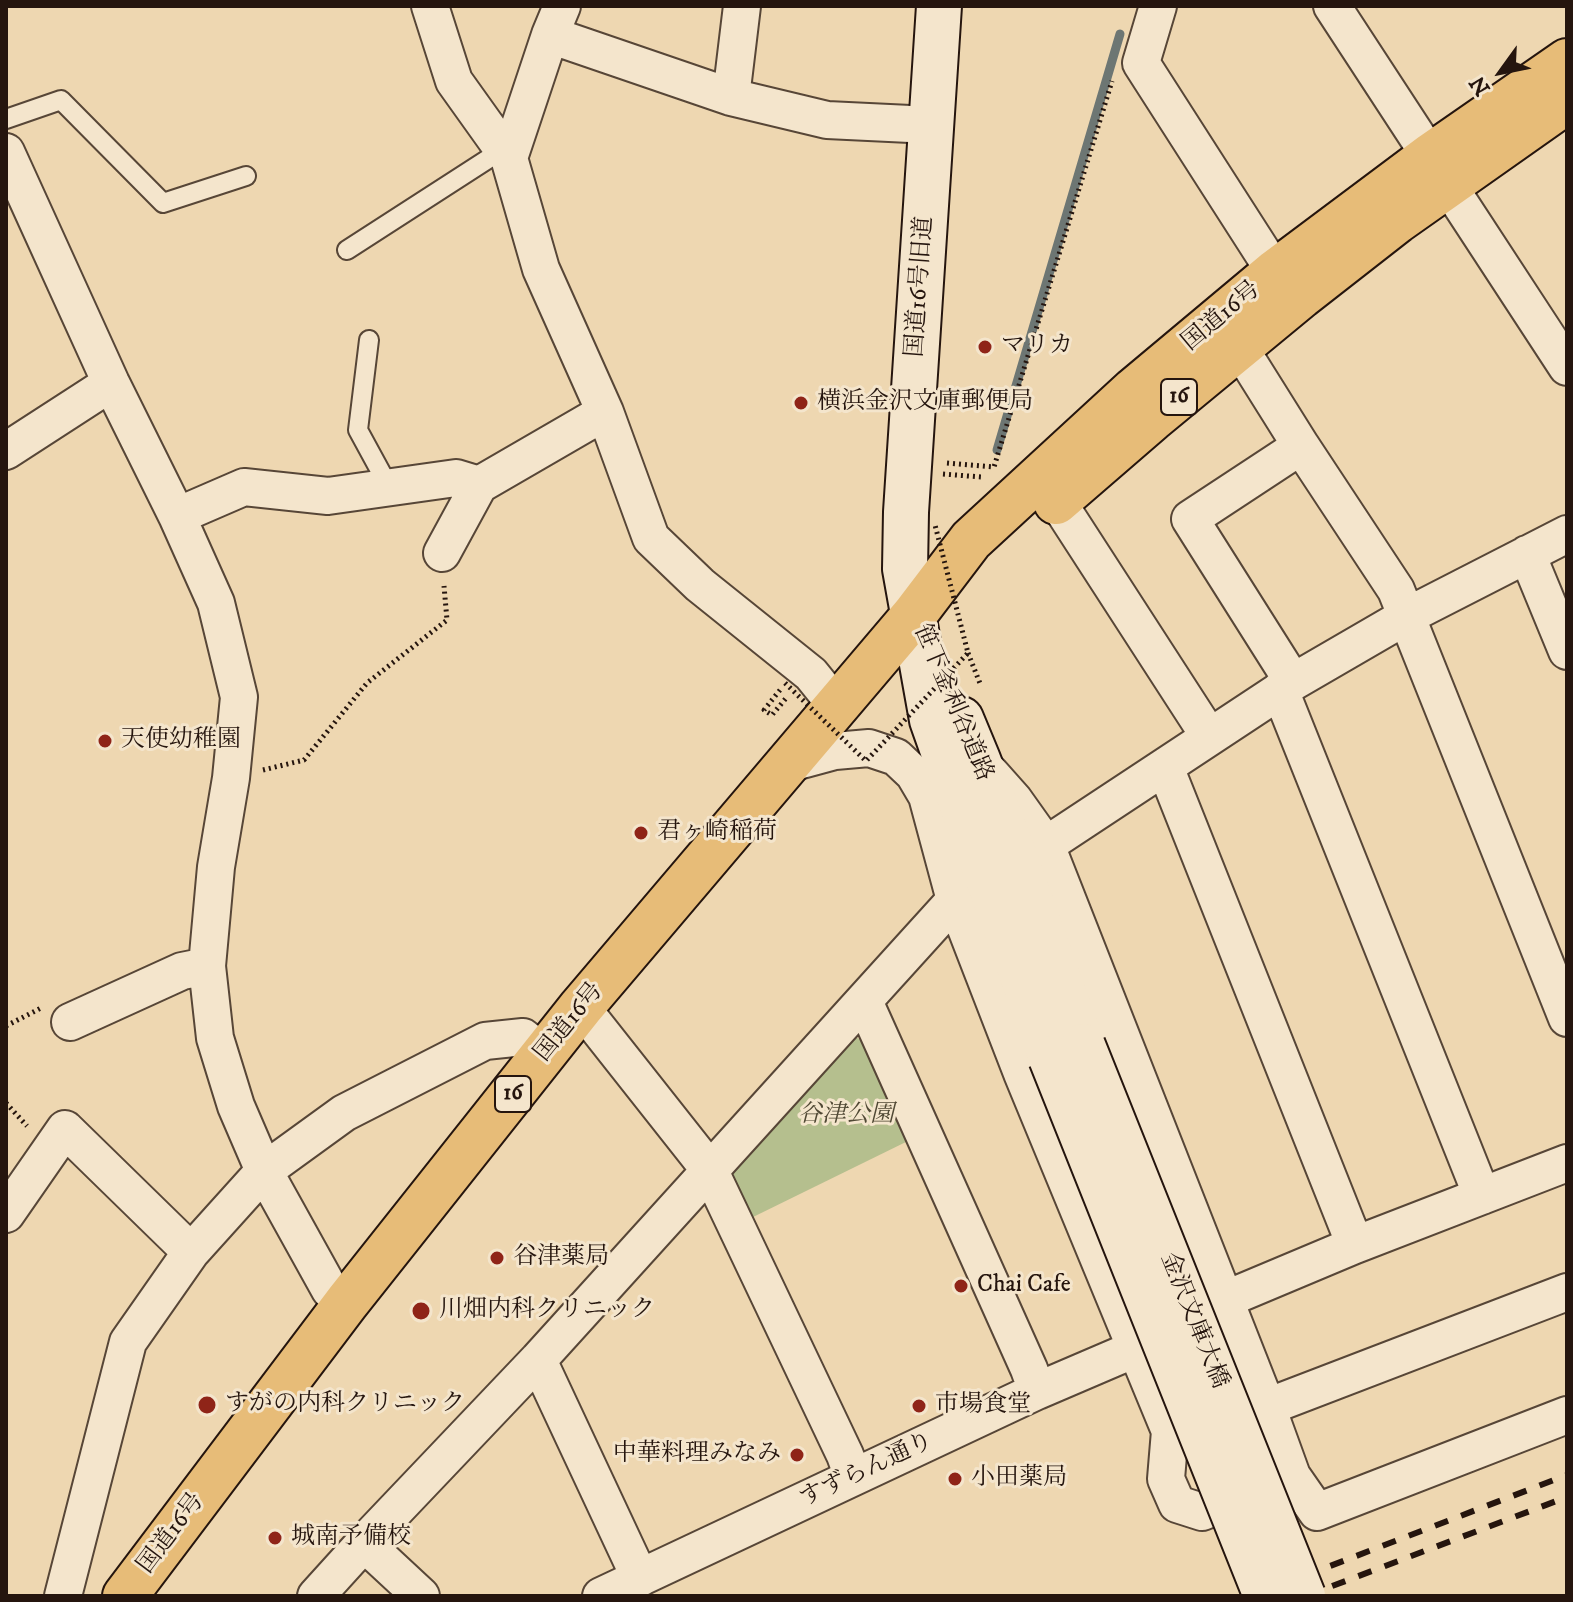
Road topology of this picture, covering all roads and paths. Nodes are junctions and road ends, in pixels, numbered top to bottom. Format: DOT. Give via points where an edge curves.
graph roads {
  1 [pos="430,6"];
  2 [pos="742,6"];
  3 [pos="939,6"];
  4 [pos="1332,6"];
  5 [pos="556,20"];
  6 [pos="1154,22"];
  7 [pos="1567,61"];
  8 [pos="731,97"];
  9 [pos="1567,101"];
  10 [pos="6,119"];
  11 [pos="931,125"];
  12 [pos="6,152"];
  13 [pos="506,154"];
  14 [pos="1439,170"];
  15 [pos="246,176"];
  16 [pos="347,250"];
  17 [pos="1275,272"];
  18 [pos="369,340"];
  19 [pos="1239,347"];
  20 [pos="1567,367"];
  21 [pos="111,383"];
  22 [pos="605,412"];
  23 [pos="1301,446"];
  24 [pos="6,451"];
  25 [pos="910,460"];
  26 [pos="479,485"];
  27 [pos="389,487"];
  28 [pos="1057,501"];
  29 [pos="177,516"];
  30 [pos="935,525"];
  31 [pos="1567,534"];
  32 [pos="442,553"];
  33 [pos="1527,554"];
  34 [pos="914,615"];
  35 [pos="1405,617"];
  36 [pos="1567,651"];
  37 [pos="1287,686"];
  38 [pos="836,705"];
  39 [pos="772,715"];
  40 [pos="1209,736"];
  41 [pos="978,760"];
  42 [pos="787,764"];
  43 [pos="1165,767"];
  44 [pos="231,778"];
  45 [pos="1046,845"];
  46 [pos="955,900"];
  47 [pos="207,966"];
  48 [pos="864,1001"];
  49 [pos="581,1007"];
  50 [pos="1567,1018"];
  51 [pos="70,1022"];
  52 [pos="1067,1052"];
  53 [pos="545,1054"];
  54 [pos="1567,1163"];
  55 [pos="709,1169"];
  56 [pos="264,1171"];
  57 [pos="1482,1196"];
  58 [pos="6,1214"];
  59 [pos="1355,1245"];
  60 [pos="191,1252"];
  61 [pos="1567,1292"];
  62 [pos="1224,1300"];
  63 [pos="347,1302"];
  64 [pos="1135,1349"];
  65 [pos="538,1360"];
  66 [pos="1037,1391"];
  67 [pos="1267,1407"];
  68 [pos="1567,1415"];
  69 [pos="1292,1476"];
  70 [pos="853,1477"];
  71 [pos="364,1543"];
  72 [pos="640,1578"];
  73 [pos="132,1594"];
  74 [pos="63,1596"];
  75 [pos="316,1596"];
  76 [pos="421,1596"];
  77 [pos="601,1596"];
  78 [pos="1266,1596"];
  79 [pos="1303,1596"];
  1 -- 13 [label="street" via="454,81"];
  2 -- 8 [label="street"];
  3 -- 11 [label="street, 国道16号旧道"];
  4 -- 14 [label="street"];
  5 -- 8 [label="street"];
  5 -- 13 [label="street"];
  6 -- 17 [label="street" via="1141,63"];
  6 -- 25 [label="path" via="1119,57 994,467"];
  7 -- 14 [label="highway, 国道16号 / 16"];
  8 -- 11 [label="street" via="827,120"];
  9 -- 14 [label="highway, 国道16号 / 16"];
  10 -- 15 [label="lane" via="61,100 163,203"];
  11 -- 25 [label="street, 国道16号旧道"];
  12 -- 21 [label="street"];
  13 -- 16 [label="lane"];
  13 -- 22 [label="street" via="541,269"];
  14 -- 17 [label="highway, 国道16号 / 16"];
  14 -- 19 [label="highway, 国道16号 / 16" via="1373,240"];
  14 -- 20 [label="street"];
  17 -- 34 [label="highway, 国道16号 / 16" via="1134,390 971,540"];
  18 -- 27 [label="lane" via="358,430"];
  19 -- 23 [label="street"];
  19 -- 28 [label="highway, 国道16号 / 16"];
  21 -- 24 [label="street"];
  21 -- 29 [label="street"];
  22 -- 26 [label="street"];
  22 -- 38 [label="street" via="651,538 700,585 811,674"];
  23 -- 35 [label="street" via="1396,590"];
  23 -- 37 [label="street" via="1190,519"];
  25 -- 34 [label="street, 国道16号旧道" via="905,569"];
  26 -- 27 [label="street" via="456,478"];
  26 -- 32 [label="street"];
  27 -- 29 [label="street" via="328,496 244,487"];
  28 -- 34 [label="highway, 国道16号 / 16" via="989,561"];
  28 -- 40 [label="street"];
  29 -- 44 [label="street" via="216,603 239,697"];
  30 -- 39 [label="path, bridge" via="968,653 866,761 785,683 764,710"];
  31 -- 33 [label="street"];
  32 -- 44 [label="path" via="447,620 367,683 304,760"];
  33 -- 35 [label="street"];
  33 -- 36 [label="street"];
  34 -- 38 [label="highway, 国道16号 / 16"];
  34 -- 41 [label="street, 笹下釜利谷道路"];
  34 -- 52 [label="street, 笹下釜利谷道路" via="932,720"];
  35 -- 37 [label="street"];
  35 -- 50 [label="street"];
  37 -- 40 [label="street"];
  37 -- 57 [label="street"];
  38 -- 42 [label="highway, 国道16号 / 16"];
  40 -- 43 [label="street"];
  41 -- 45 [label="street"];
  41 -- 52 [label="street, 笹下釜利谷道路"];
  42 -- 46 [label="street" via="869,748 896,757 927,796"];
  42 -- 49 [label="highway, 国道16号 / 16"];
  43 -- 45 [label="street"];
  43 -- 59 [label="street"];
  44 -- 47 [label="street"];
  45 -- 62 [label="street"];
  46 -- 48 [label="street"];
  46 -- 64 [label="street"];
  47 -- 51 [label="street" via="182,971"];
  47 -- 56 [label="street" via="215,1038"];
  48 -- 55 [label="street"];
  48 -- 66 [label="street"];
  49 -- 53 [label="highway, 国道16号 / 16"];
  49 -- 55 [label="street"];
  52 -- 78 [label="street, 金沢文庫大橋, bridge"];
  52 -- 79 [label="street, 金沢文庫大橋, bridge"];
  53 -- 56 [label="street" via="523,1037 485,1041 344,1113"];
  53 -- 63 [label="highway, 国道16号 / 16"];
  54 -- 57 [label="street"];
  55 -- 65 [label="street"];
  55 -- 70 [label="street"];
  56 -- 60 [label="street"];
  56 -- 63 [label="street" via="330,1290"];
  57 -- 59 [label="street"];
  58 -- 60 [label="street" via="65,1129"];
  59 -- 62 [label="street"];
  60 -- 74 [label="street" via="128,1342"];
  61 -- 67 [label="street"];
  62 -- 67 [label="street"];
  63 -- 73 [label="highway, 国道16号 / 16"];
  64 -- 66 [label="street, すずらん通り"];
  64 -- 69 [label="street" via="1170,1431 1166,1479 1177,1504 1202,1512"];
  65 -- 71 [label="street"];
  65 -- 72 [label="street"];
  66 -- 70 [label="street, すずらん通り"];
  67 -- 69 [label="street"];
  68 -- 69 [label="street" via="1317,1512"];
  70 -- 72 [label="street, すずらん通り"];
  71 -- 75 [label="street"];
  71 -- 76 [label="street"];
  72 -- 77 [label="street, すずらん通り"];
}
